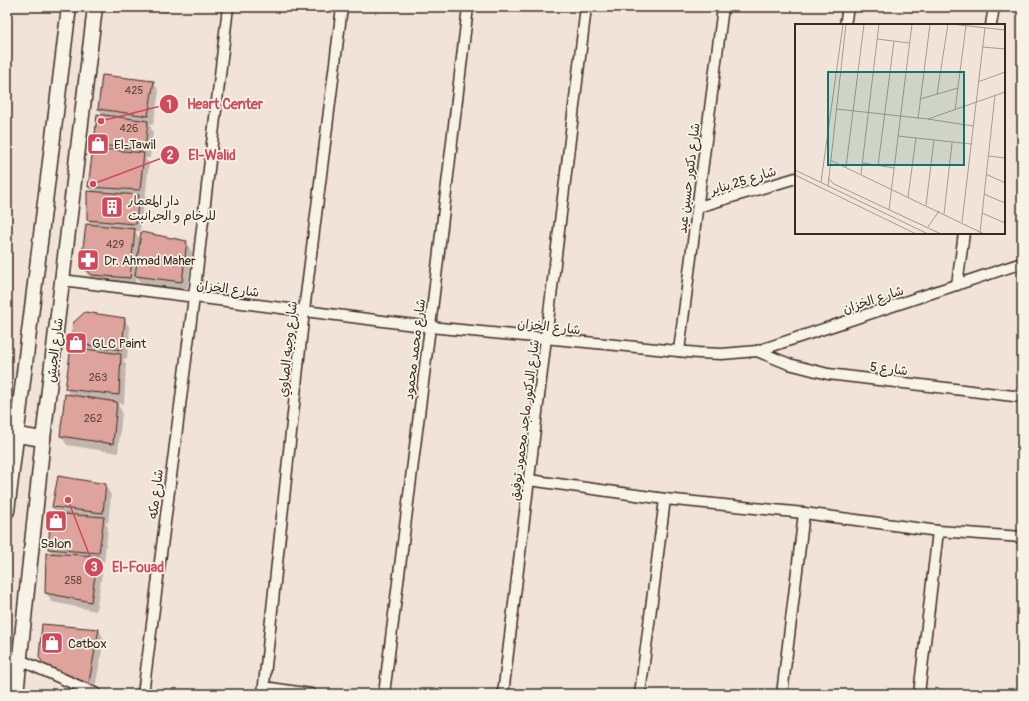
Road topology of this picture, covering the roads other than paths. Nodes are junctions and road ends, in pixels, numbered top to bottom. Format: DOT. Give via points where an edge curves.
graph roads {
  1 [pos="69,7"];
  2 [pos="95,7"];
  3 [pos="228,7"];
  4 [pos="342,7"];
  5 [pos="468,7"];
  6 [pos="586,7"];
  7 [pos="723,7"];
  8 [pos="848,7"];
  9 [pos="994,7"];
  10 [pos="845,24"];
  11 [pos="992,24"];
  12 [pos="795,178"];
  13 [pos="698,207"];
  14 [pos="964,234"];
  15 [pos="1022,263"];
  16 [pos="62,280"];
  17 [pos="957,285"];
  18 [pos="194,297"];
  19 [pos="304,310"];
  20 [pos="430,327"];
  21 [pos="547,339"];
  22 [pos="679,351"];
  23 [pos="757,351"];
  24 [pos="1022,397"];
  25 [pos="16,435"];
  26 [pos="43,439"];
  27 [pos="529,480"];
  28 [pos="665,499"];
  29 [pos="7,511"];
  30 [pos="804,513"];
  31 [pos="938,531"];
  32 [pos="1022,537"];
  33 [pos="20,660"];
  34 [pos="263,691"];
  35 [pos="16,694"];
  36 [pos="97,694"];
  37 [pos="143,694"];
  38 [pos="311,694"];
  39 [pos="384,694"];
  40 [pos="503,694"];
  41 [pos="640,694"];
  42 [pos="782,694"];
  43 [pos="919,694"];
  1 -- 25 [label="street, شارع الجيش"];
  2 -- 16 [label="street, شارع الجيش"];
  3 -- 18 [label="street, شارع مكه"];
  4 -- 19 [label="street, شارع وجيه الصاوي"];
  5 -- 20 [label="street, شارع محمد محمود"];
  6 -- 21 [label="street, شارع الدكتور ماجد محمود توفيق"];
  7 -- 13 [label="street, شارع دكتور حسين عيد"];
  8 -- 10 [label="street"];
  9 -- 11 [label="street"];
  12 -- 13 [label="street, شارع 25 يناير"];
  13 -- 22 [label="street, شارع دكتور حسين عيد"];
  14 -- 17 [label="street"];
  15 -- 17 [label="street, شارع الخزان"];
  16 -- 18 [label="street, شارع الخزان"];
  16 -- 26 [label="street, شارع الجيش"];
  17 -- 23 [label="street, شارع الخزان"];
  18 -- 19 [label="street, شارع الخزان"];
  18 -- 37 [label="street, شارع مكه"];
  19 -- 20 [label="street, شارع الخزان"];
  19 -- 34 [label="street, شارع وجيه الصاوي"];
  20 -- 21 [label="street, شارع الخزان"];
  20 -- 39 [label="street, شارع محمد محمود"];
  21 -- 22 [label="street, شارع الخزان"];
  21 -- 27 [label="street, شارع الدكتور ماجد محمود توفيق"];
  22 -- 23 [label="street, شارع الخزان" via="722,354"];
  23 -- 24 [label="street, شارع 5" via="789,364 828,374"];
  25 -- 26 [label="street"];
  25 -- 29 [label="street, شارع الجيش"];
  26 -- 33 [label="street, شارع الجيش"];
  27 -- 28 [label="street"];
  27 -- 40 [label="street, شارع الدكتور ماجد محمود توفيق"];
  28 -- 30 [label="street"];
  28 -- 41 [label="street"];
  30 -- 31 [label="street"];
  30 -- 42 [label="street"];
  31 -- 32 [label="street"];
  31 -- 43 [label="street"];
  33 -- 35 [label="street, شارع الجيش"];
  33 -- 36 [label="street"];
  34 -- 38 [label="street"];
}
